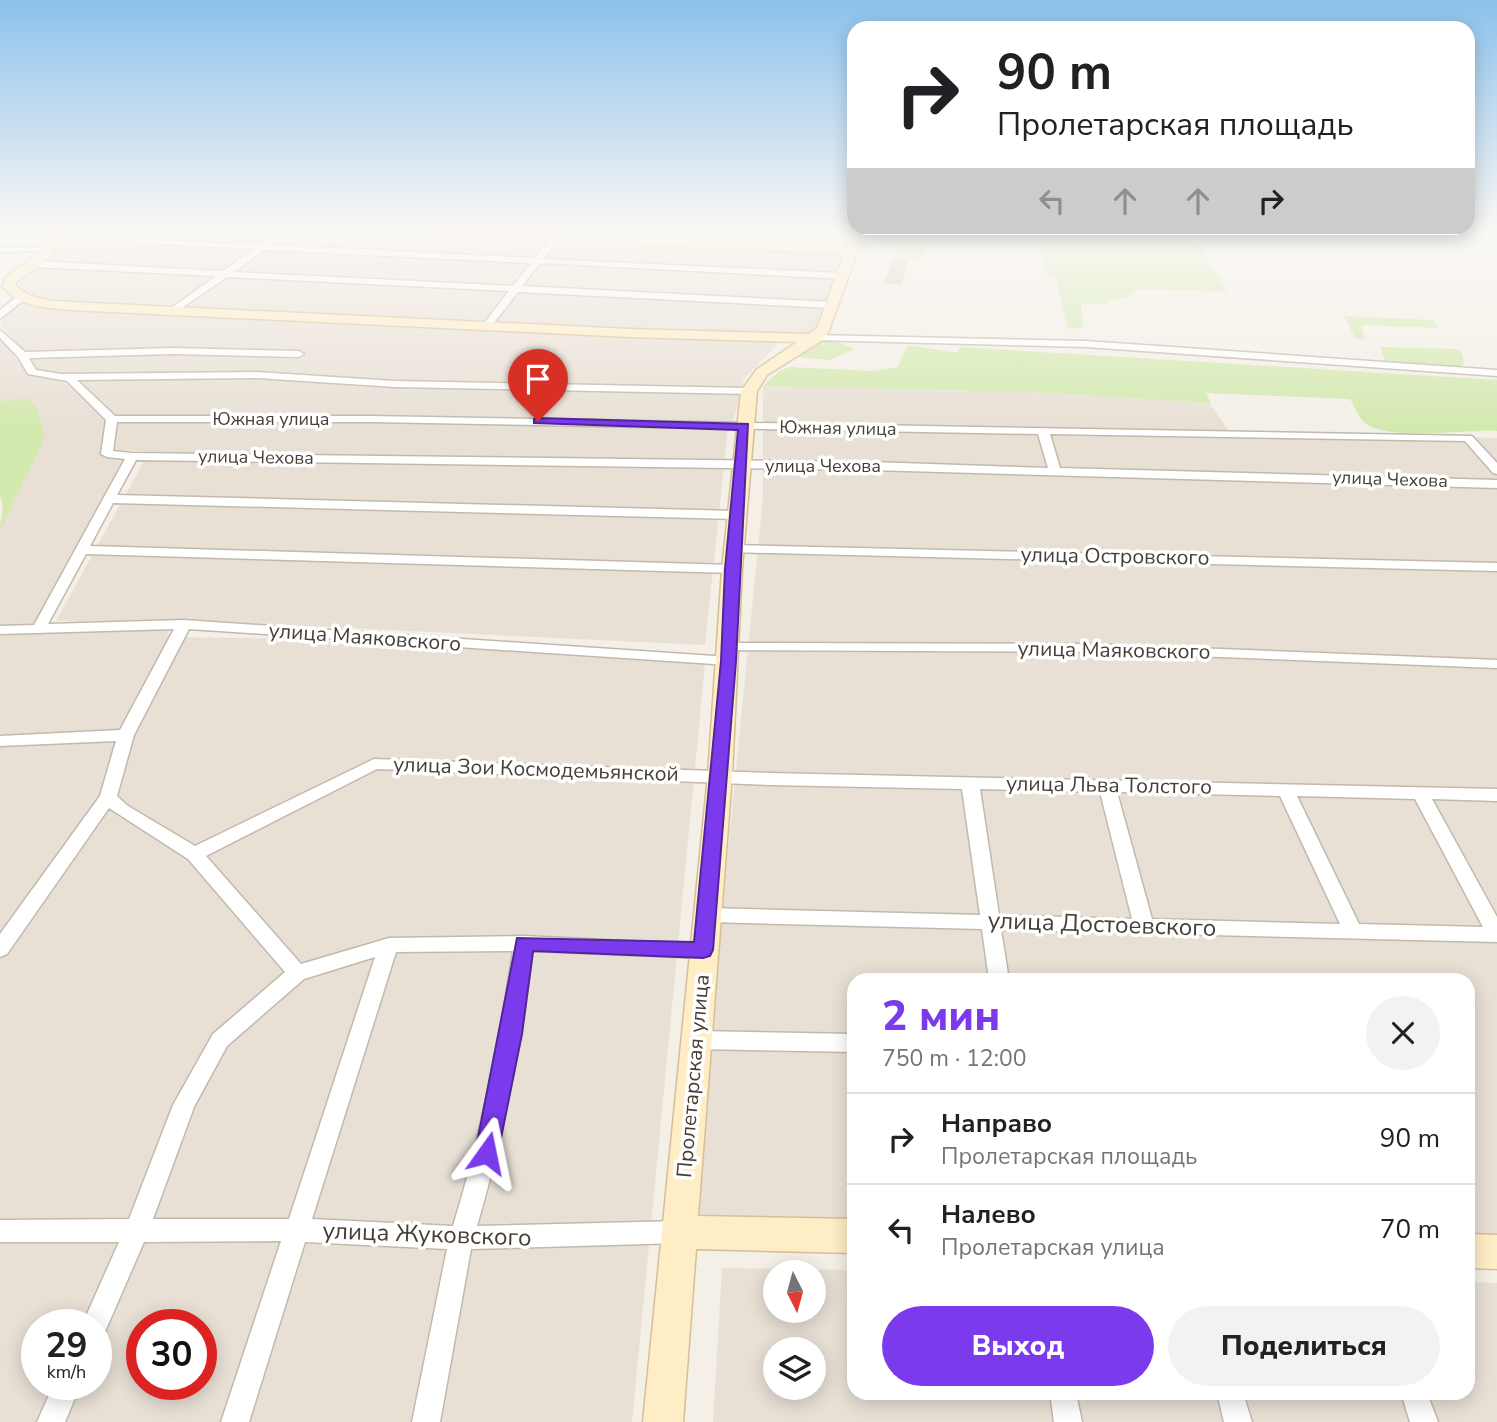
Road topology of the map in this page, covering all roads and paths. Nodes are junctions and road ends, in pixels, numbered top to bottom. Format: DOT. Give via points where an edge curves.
graph roads {
  1 [pos="19,295"];
  2 [pos="195,295"];
  3 [pos="510,295"];
  4 [pos="652,295"];
  5 [pos="835,295"];
  6 [pos="22,298"];
  7 [pos="831,305"];
  8 [pos="173,311"];
  9 [pos="0,316"];
  10 [pos="487,326"];
  11 [pos="0,333"];
  12 [pos="816,338"];
  13 [pos="299,354"];
  14 [pos="22,355"];
  15 [pos="1497,373"];
  16 [pos="58,377"];
  17 [pos="749,391"];
  18 [pos="112,419"];
  19 [pos="744,426"];
  20 [pos="1043,431"];
  21 [pos="132,456"];
  22 [pos="740,466"];
  23 [pos="1497,470"];
  24 [pos="1055,472"];
  25 [pos="1497,484"];
  26 [pos="108,499"];
  27 [pos="736,515"];
  28 [pos="79,550"];
  29 [pos="733,559"];
  30 [pos="1497,567"];
  31 [pos="184,624"];
  32 [pos="39,628"];
  33 [pos="0,630"];
  34 [pos="729,654"];
  35 [pos="1497,664"];
  36 [pos="126,735"];
  37 [pos="0,741"];
  38 [pos="720,775"];
  39 [pos="970,782"];
  40 [pos="1107,785"];
  41 [pos="1285,789"];
  42 [pos="1420,793"];
  43 [pos="1497,795"];
  44 [pos="108,797"];
  45 [pos="194,854"];
  46 [pos="708,915"];
  47 [pos="990,921"];
  48 [pos="1144,926"];
  49 [pos="1353,931"];
  50 [pos="1497,935"];
  51 [pos="524,943"];
  52 [pos="389,944"];
  53 [pos="0,949"];
  54 [pos="703,950"];
  55 [pos="297,973"];
  56 [pos="998,973"];
  57 [pos="695,1040"];
  58 [pos="847,1043"];
  59 [pos="137,1230"];
  60 [pos="296,1230"];
  61 [pos="0,1231"];
  62 [pos="680,1231"];
  63 [pos="847,1236"];
  64 [pos="461,1238"];
  65 [pos="1475,1251"];
  66 [pos="1497,1252"];
  67 [pos="102,1309"];
  68 [pos="61,1400"];
  69 [pos="1064,1400"];
  70 [pos="1232,1400"];
  71 [pos="1416,1400"];
  72 [pos="51,1422"];
  73 [pos="235,1422"];
  74 [pos="426,1422"];
  75 [pos="663,1422"];
  76 [pos="1068,1422"];
  77 [pos="1238,1422"];
  78 [pos="1424,1422"];
  1 -- 6 [label="street"];
  2 -- 8 [label="street"];
  3 -- 10 [label="street"];
  4 -- 7 [label="street"];
  5 -- 7 [label="street"];
  6 -- 8 [label="street"];
  6 -- 9 [label="street"];
  7 -- 12 [label="street"];
  8 -- 10 [label="street"];
  10 -- 12 [label="street"];
  11 -- 14 [label="street"];
  12 -- 15 [label="street" via="1086,344"];
  12 -- 17 [label="street" via="762,372"];
  13 -- 14 [label="street"];
  14 -- 16 [label="street" via="32,372"];
  16 -- 17 [label="street" via="257,375 395,384"];
  16 -- 18 [label="street" via="70,379"];
  17 -- 19 [label="street, Пролетарская улица"];
  18 -- 19 [label="street, Южная улица"];
  18 -- 21 [label="street, улица Чехова" via="107,454"];
  19 -- 20 [label="street, Южная улица"];
  19 -- 22 [label="street, Пролетарская улица"];
  20 -- 23 [label="street, Южная улица" via="1468,438"];
  20 -- 24 [label="street"];
  21 -- 22 [label="street, улица Чехова"];
  21 -- 26 [label="street"];
  22 -- 24 [label="street, улица Чехова"];
  22 -- 27 [label="street, Пролетарская улица"];
  24 -- 25 [label="street, улица Чехова"];
  26 -- 27 [label="street"];
  26 -- 28 [label="street"];
  27 -- 29 [label="street, Пролетарская улица"];
  28 -- 29 [label="street, улица Островского"];
  28 -- 32 [label="street"];
  29 -- 30 [label="street, улица Островского" via="1175,557"];
  29 -- 34 [label="street, Пролетарская улица"];
  31 -- 32 [label="street, улица Маяковского"];
  31 -- 34 [label="street, улица Маяковского"];
  31 -- 36 [label="street"];
  32 -- 33 [label="street, улица Маяковского"];
  34 -- 35 [label="street, улица Маяковского" via="1092,648"];
  34 -- 38 [label="street, Пролетарская улица"];
  36 -- 37 [label="street"];
  36 -- 44 [label="street"];
  38 -- 39 [label="street, улица Льва Толстого"];
  38 -- 45 [label="street, улица Зои Космодемьянской" via="374,764"];
  38 -- 46 [label="street, Пролетарская улица"];
  39 -- 40 [label="street, улица Льва Толстого"];
  39 -- 47 [label="street"];
  40 -- 41 [label="street, улица Льва Толстого"];
  40 -- 48 [label="street"];
  41 -- 42 [label="street, улица Льва Толстого"];
  41 -- 49 [label="street"];
  42 -- 43 [label="street, улица Льва Толстого"];
  42 -- 50 [label="street"];
  44 -- 45 [label="street"];
  44 -- 53 [label="street"];
  45 -- 55 [label="street"];
  46 -- 47 [label="street, улица Достоевского"];
  46 -- 54 [label="street, Пролетарская улица"];
  47 -- 48 [label="street, улица Достоевского"];
  47 -- 56 [label="street"];
  48 -- 49 [label="street, улица Достоевского"];
  49 -- 50 [label="street, улица Достоевского"];
  51 -- 52 [label="street"];
  51 -- 54 [label="street"];
  51 -- 64 [label="street" via="487,1153"];
  52 -- 55 [label="street"];
  52 -- 60 [label="street"];
  54 -- 57 [label="street, Пролетарская улица"];
  55 -- 59 [label="street" via="220,1040 184,1105"];
  57 -- 58 [label="street"];
  57 -- 62 [label="street, Пролетарская улица"];
  59 -- 60 [label="street, улица Жуковского"];
  59 -- 61 [label="street, улица Жуковского"];
  59 -- 67 [label="street"];
  60 -- 64 [label="street, улица Жуковского"];
  60 -- 73 [label="street"];
  62 -- 63 [label="street, улица Жуковского"];
  62 -- 64 [label="street, улица Жуковского"];
  62 -- 75 [label="street, Пролетарская улица"];
  64 -- 74 [label="street"];
  65 -- 66 [label="street"];
  68 -- 72 [label="street"];
  69 -- 76 [label="street"];
  70 -- 77 [label="street"];
  71 -- 78 [label="street"];
}
